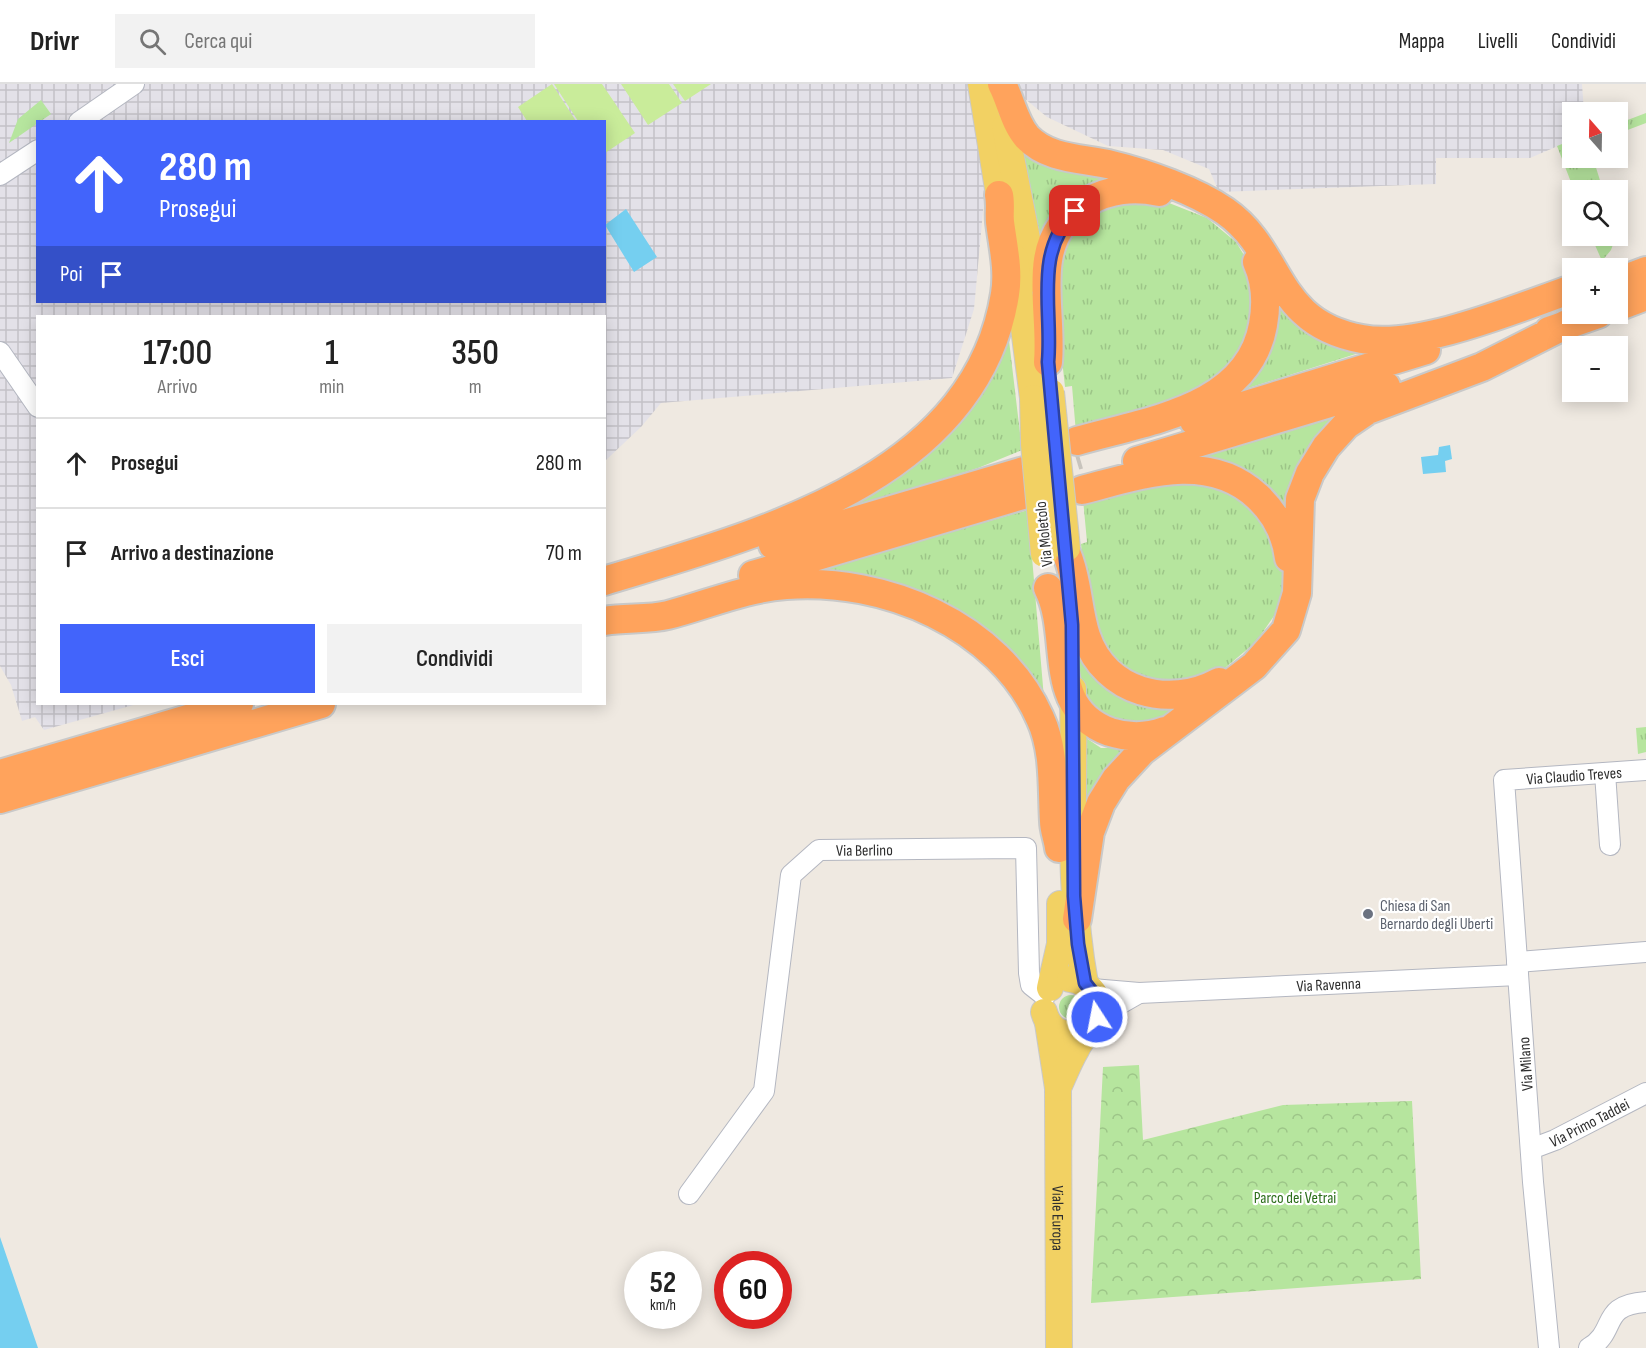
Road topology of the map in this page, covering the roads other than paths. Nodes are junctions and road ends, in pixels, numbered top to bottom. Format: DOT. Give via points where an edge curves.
graph roads {
  1 [pos="134,84"];
  2 [pos="981,84"];
  3 [pos="1001,84"];
  4 [pos="82,120"];
  5 [pos="36,151"];
  6 [pos="0,175"];
  7 [pos="999,195"];
  8 [pos="1646,272"];
  9 [pos="1628,278"];
  10 [pos="1562,292"];
  11 [pos="1646,296"];
  12 [pos="1628,303"];
  13 [pos="1562,314"];
  14 [pos="1562,316"];
  15 [pos="0,352"];
  16 [pos="1048,362"];
  17 [pos="1042,395"];
  18 [pos="36,404"];
  19 [pos="1080,466"];
  20 [pos="1059,552"];
  21 [pos="606,580"];
  22 [pos="1048,588"];
  23 [pos="606,594"];
  24 [pos="606,619"];
  25 [pos="606,620"];
  26 [pos="1074,704"];
  27 [pos="236,705"];
  28 [pos="317,705"];
  29 [pos="1177,724"];
  30 [pos="77,764"];
  31 [pos="1646,770"];
  32 [pos="1605,773"];
  33 [pos="0,774"];
  34 [pos="1504,780"];
  35 [pos="0,799"];
  36 [pos="1610,845"];
  37 [pos="1059,848"];
  38 [pos="1077,920"];
  39 [pos="1646,952"];
  40 [pos="1518,968"];
  41 [pos="1089,986"];
  42 [pos="1048,992"];
  43 [pos="1139,993"];
  44 [pos="1048,1023"];
  45 [pos="1093,1023"];
  46 [pos="1058,1088"];
  47 [pos="1646,1093"];
  48 [pos="1531,1149"];
  49 [pos="689,1194"];
  50 [pos="1646,1302"];
  51 [pos="1059,1348"];
  52 [pos="1549,1348"];
  53 [pos="1589,1348"];
  1 -- 4 [label="street"];
  2 -- 7 [label="main road, Via Moletolo"];
  3 -- 10 [label="highway" via="1019,126 1040,147 1140,174 1226,212 1254,241 1290,298 1312,319 1336,332 1370,341 1406,340"];
  3 -- 16 [label="main road, Via Moletolo" via="1000,104"];
  5 -- 6 [label="street"];
  7 -- 17 [label="main road, Via Moletolo" via="1009,221 1026,332"];
  7 -- 21 [label="highway" via="1007,269 999,320 976,376 932,430 871,477 809,513 755,535"];
  8 -- 9 [label="highway"];
  11 -- 12 [label="highway"];
  13 -- 19 [label="highway" via="1391,384"];
  14 -- 29 [label="highway" via="1482,367 1378,404 1336,435 1317,458 1300,499 1298,593 1286,630 1254,666"];
  15 -- 18 [label="street"];
  16 -- 17 [label="main road, Via Moletolo"];
  16 -- 19 [label="highway" via="1050,253 1057,233 1070,216 1102,193 1146,189 1200,207 1231,227 1258,264 1265,292 1262,332 1251,357 1230,385"];
  17 -- 20 [label="main road, Via Moletolo, bridge"];
  19 -- 20 [label="highway" via="1154,472 1208,471 1235,480 1265,503 1282,531 1289,564 1287,603 1266,642 1218,682 1183,694 1146,693 1115,678 1093,652 1083,628 1075,574"];
  20 -- 22 [label="main road, Via Moletolo"];
  20 -- 26 [label="main road, Via Moletolo"];
  22 -- 26 [label="highway" via="1057,610 1066,688"];
  22 -- 37 [label="main road, Via Moletolo" via="1062,744 1063,825"];
  23 -- 24 [label="highway" via="974,486 1025,482 956,515"];
  25 -- 37 [label="highway" via="659,617 741,593 792,584 868,592 926,610 967,633 995,656 1019,683 1041,718 1051,763"];
  26 -- 29 [label="highway" via="1099,726 1127,736 1153,735"];
  26 -- 38 [label="main road, Via Moletolo" via="1073,860"];
  27 -- 30 [label="highway"];
  28 -- 30 [label="highway"];
  29 -- 38 [label="highway" via="1127,765 1101,803 1087,843"];
  30 -- 33 [label="highway"];
  30 -- 35 [label="highway"];
  31 -- 32 [label="street, Via Claudio Treves"];
  32 -- 34 [label="street, Via Claudio Treves"];
  32 -- 36 [label="street"];
  34 -- 40 [label="street, Via Milano"];
  37 -- 42 [label="main road, Via Moletolo" via="1060,944"];
  38 -- 41 [label="main road, Via Moletolo" via="1078,944"];
  39 -- 40 [label="street, Via Ravenna"];
  40 -- 43 [label="street, Via Ravenna"];
  40 -- 48 [label="street, Via Milano"];
  41 -- 42 [label="main road" via="1068,979"];
  41 -- 43 [label="street, Via Ravenna"];
  41 -- 45 [label="main road, Via Moletolo" via="1097,998"];
  42 -- 44 [label="main road, Via Moletolo" via="1043,1005"];
  42 -- 49 [label="street, Via Berlino" via="1030,985 1026,848 819,850 791,875 764,1091"];
  43 -- 45 [label="street"];
  44 -- 45 [label="main road" via="1063,1034 1080,1033"];
  44 -- 46 [label="main road, Via Moletolo"];
  45 -- 46 [label="main road"];
  46 -- 51 [label="main road, Viale Europa"];
  47 -- 48 [label="street, Via Primo Taddei"];
  48 -- 52 [label="street, Via Milano"];
  50 -- 53 [label="street" via="1617,1309 1598,1341"];
}
